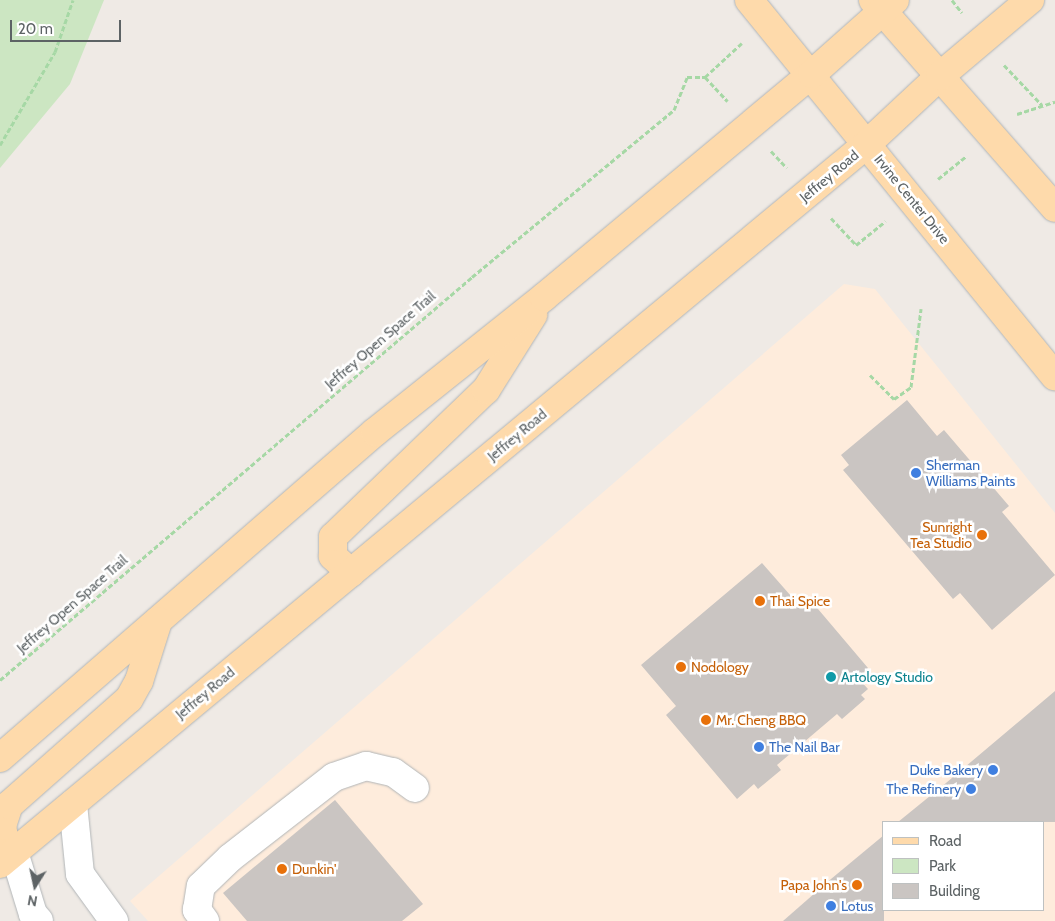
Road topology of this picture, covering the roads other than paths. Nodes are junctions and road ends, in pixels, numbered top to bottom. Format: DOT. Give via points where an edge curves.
graph roads {
  1 [pos="1030,0"];
  2 [pos="884,4"];
  3 [pos="757,10"];
  4 [pos="812,74"];
  5 [pos="940,76"];
  6 [pos="867,144"];
  7 [pos="1055,208"];
  8 [pos="544,297"];
  9 [pos="1055,376"];
  10 [pos="351,572"];
  11 [pos="158,621"];
  12 [pos="0,758"];
  13 [pos="415,788"];
  14 [pos="73,804"];
  15 [pos="7,858"];
  16 [pos="39,921"];
  17 [pos="114,921"];
  18 [pos="205,921"];
  1 -- 5 [label="main road, Jeffrey Road"];
  2 -- 4 [label="main road"];
  2 -- 5 [label="main road"];
  3 -- 4 [label="main road, Irvine Center Drive"];
  4 -- 6 [label="main road, Irvine Center Drive"];
  4 -- 8 [label="main road"];
  5 -- 6 [label="main road, Jeffrey Road"];
  5 -- 7 [label="main road"];
  6 -- 9 [label="main road, Irvine Center Drive"];
  6 -- 10 [label="main road, Jeffrey Road"];
  8 -- 10 [label="main road" via="486,390 333,537 333,556"];
  8 -- 11 [label="main road" via="375,432"];
  10 -- 14 [label="main road, Jeffrey Road"];
  11 -- 12 [label="main road"];
  11 -- 15 [label="main road" via="139,681 129,699 9,805 2,826"];
  13 -- 18 [label="street" via="393,772 366,766 334,777 230,858 201,886 197,910"];
  14 -- 15 [label="main road, Jeffrey Road"];
  14 -- 17 [label="street" via="80,874"];
  15 -- 16 [label="street"];
}
